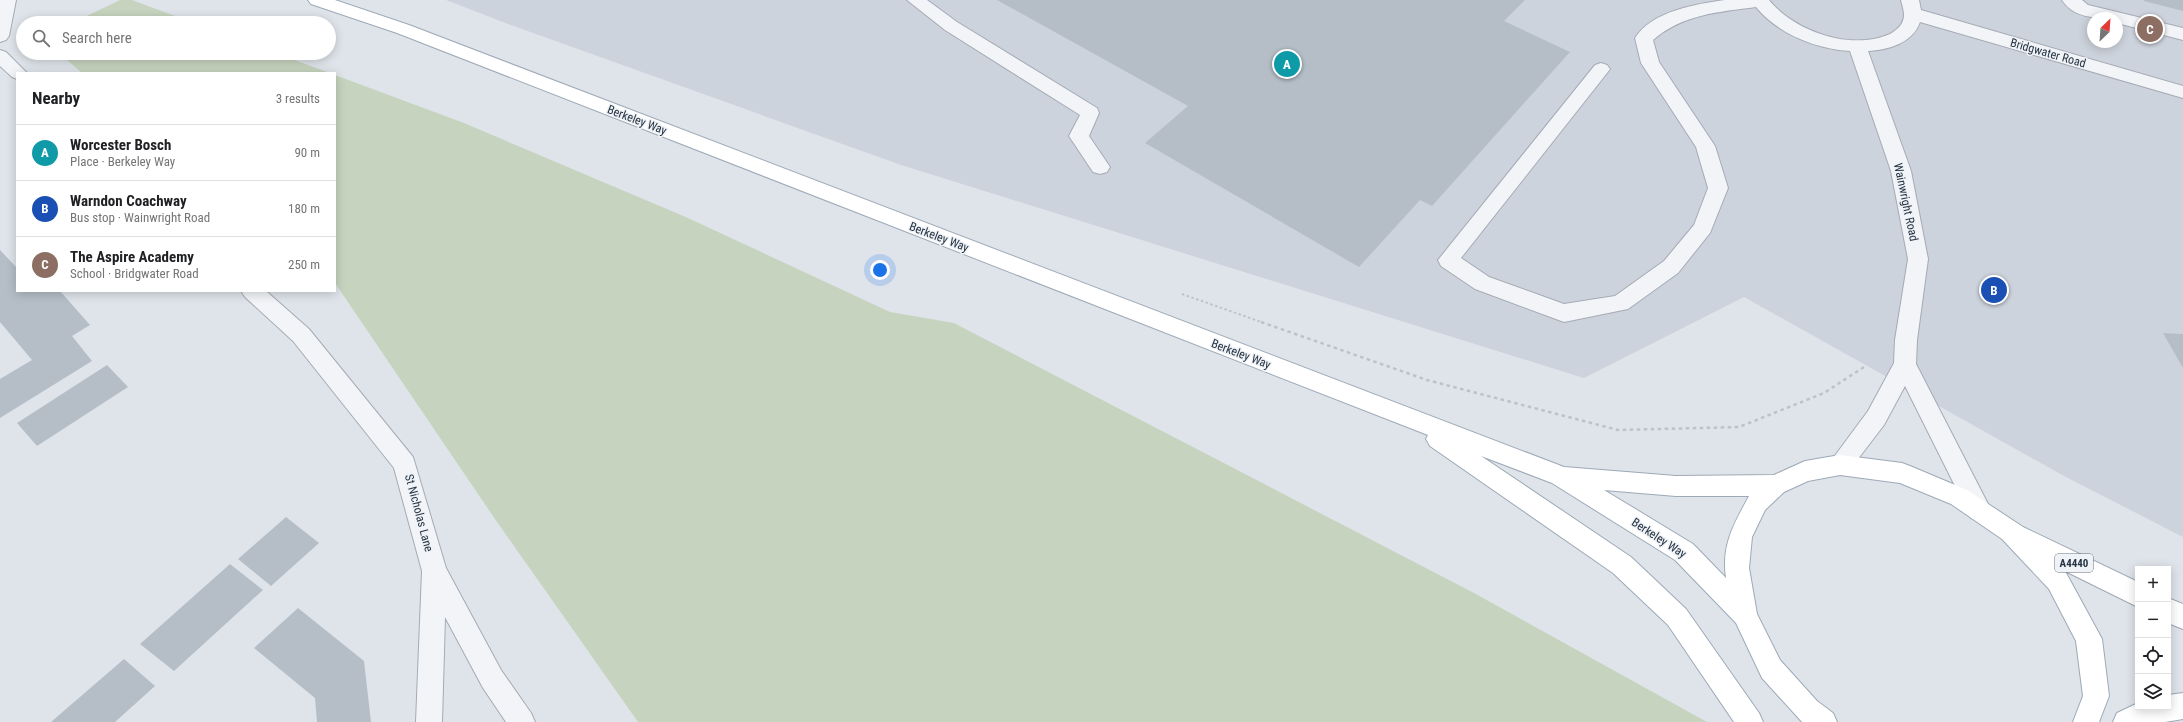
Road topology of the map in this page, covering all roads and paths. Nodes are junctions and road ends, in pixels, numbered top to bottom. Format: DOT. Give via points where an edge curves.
graph roads {
  1 [pos="316,0"];
  2 [pos="916,0"];
  3 [pos="1761,0"];
  4 [pos="2070,0"];
  5 [pos="7,1"];
  6 [pos="1912,7"];
  7 [pos="2183,34"];
  8 [pos="0,36"];
  9 [pos="1857,46"];
  10 [pos="0,56"];
  11 [pos="1601,69"];
  12 [pos="17,72"];
  13 [pos="2183,92"];
  14 [pos="1100,167"];
  15 [pos="1176,291"];
  16 [pos="253,292"];
  17 [pos="1906,340"];
  18 [pos="1905,364"];
  19 [pos="1410,420"];
  20 [pos="1840,465"];
  21 [pos="1560,476"];
  22 [pos="1776,485"];
  23 [pos="1978,510"];
  24 [pos="2010,531"];
  25 [pos="434,571"];
  26 [pos="2135,594"];
  27 [pos="2171,611"];
  28 [pos="1745,614"];
  29 [pos="2183,617"];
  30 [pos="2183,706"];
  31 [pos="1816,718"];
  32 [pos="429,722"];
  33 [pos="522,722"];
  34 [pos="1750,722"];
  35 [pos="2086,722"];
  36 [pos="2126,722"];
  1 -- 19 [label="main road, Berkeley Way" via="403,29"];
  2 -- 14 [label="street" via="951,26 1090,113 1079,136"];
  3 -- 9 [label="street" via="1770,12 1808,36 1832,43"];
  3 -- 11 [label="street" via="1690,11 1656,26 1644,38 1650,63 1705,146 1718,188 1703,228 1671,267 1620,302 1564,313 1482,282 1448,260"];
  4 -- 7 [label="street" via="2082,9"];
  5 -- 8 [label="street"];
  6 -- 9 [label="street" via="1910,27 1898,38 1880,44"];
  6 -- 13 [label="street, Bridgwater Road"];
  9 -- 17 [label="street, Wainwright Road" via="1901,170 1918,259"];
  10 -- 12 [label="street"];
  15 -- 17 [label="path" via="1427,380 1618,430 1739,427 1824,393"];
  16 -- 25 [label="street, St Nicholas Lane" via="301,335 405,464"];
  17 -- 18 [label="street, Wainwright Road"];
  18 -- 20 [label="street, Wainwright Road" via="1876,418"];
  18 -- 23 [label="street, Wainwright Road"];
  19 -- 21 [label="main road, Berkeley Way"];
  19 -- 34 [label="main road" via="1622,565 1677,617"];
  20 -- 22 [label="main road" via="1805,471"];
  20 -- 23 [label="main road" via="1902,473 1959,497"];
  21 -- 22 [label="main road, Berkeley Way" via="1676,486"];
  21 -- 28 [label="main road, Berkeley Way" via="1684,552"];
  22 -- 28 [label="main road" via="1757,502 1740,536 1737,568"];
  23 -- 24 [label="main road"];
  24 -- 26 [label="main road, A4440"];
  24 -- 35 [label="main road" via="2058,581 2089,639 2096,696"];
  25 -- 32 [label="street"];
  25 -- 33 [label="street, St Nicholas Lane" via="492,679"];
  27 -- 29 [label="main road"];
  28 -- 31 [label="main road" via="1771,669"];
  30 -- 36 [label="main road" via="2147,712"];
}
